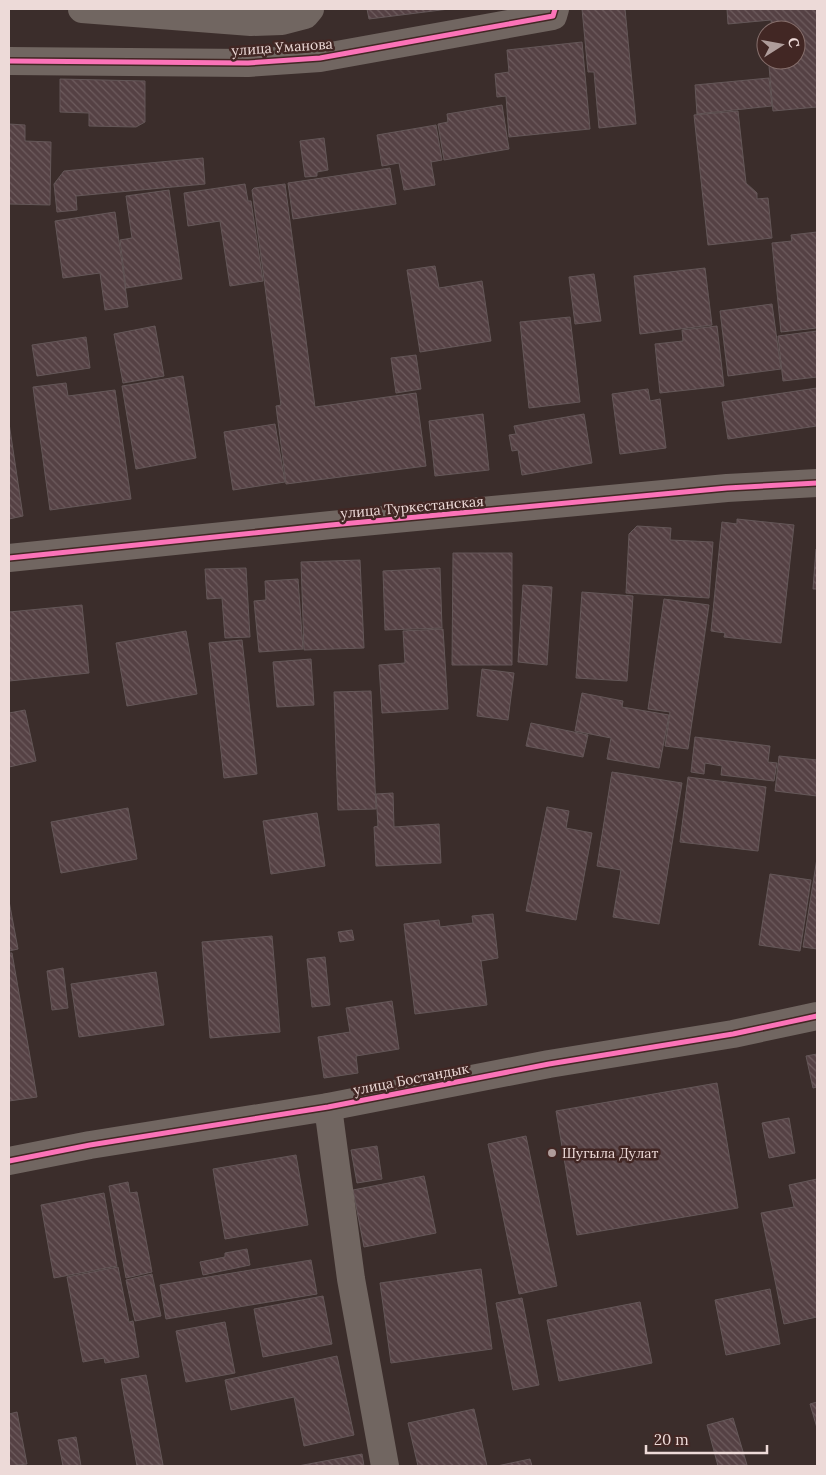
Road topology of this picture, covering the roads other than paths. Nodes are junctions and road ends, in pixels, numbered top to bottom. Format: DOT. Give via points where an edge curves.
graph roads {
  1 [pos="82,9"];
  2 [pos="310,9"];
  3 [pos="554,12"];
  4 [pos="9,61"];
  5 [pos="817,482"];
  6 [pos="9,558"];
  7 [pos="817,1016"];
  8 [pos="328,1107"];
  9 [pos="9,1161"];
  10 [pos="385,1466"];
  1 -- 2 [label="street" via="251,22 282,21 305,15"];
  3 -- 4 [label="street, улица Уманова" via="320,58 248,63"];
  5 -- 6 [label="street, улица Туркестанская" via="332,525"];
  7 -- 8 [label="street, улица Бостандык"];
  8 -- 9 [label="street, улица Бостандык"];
  8 -- 10 [label="street" via="351,1279"];
}
